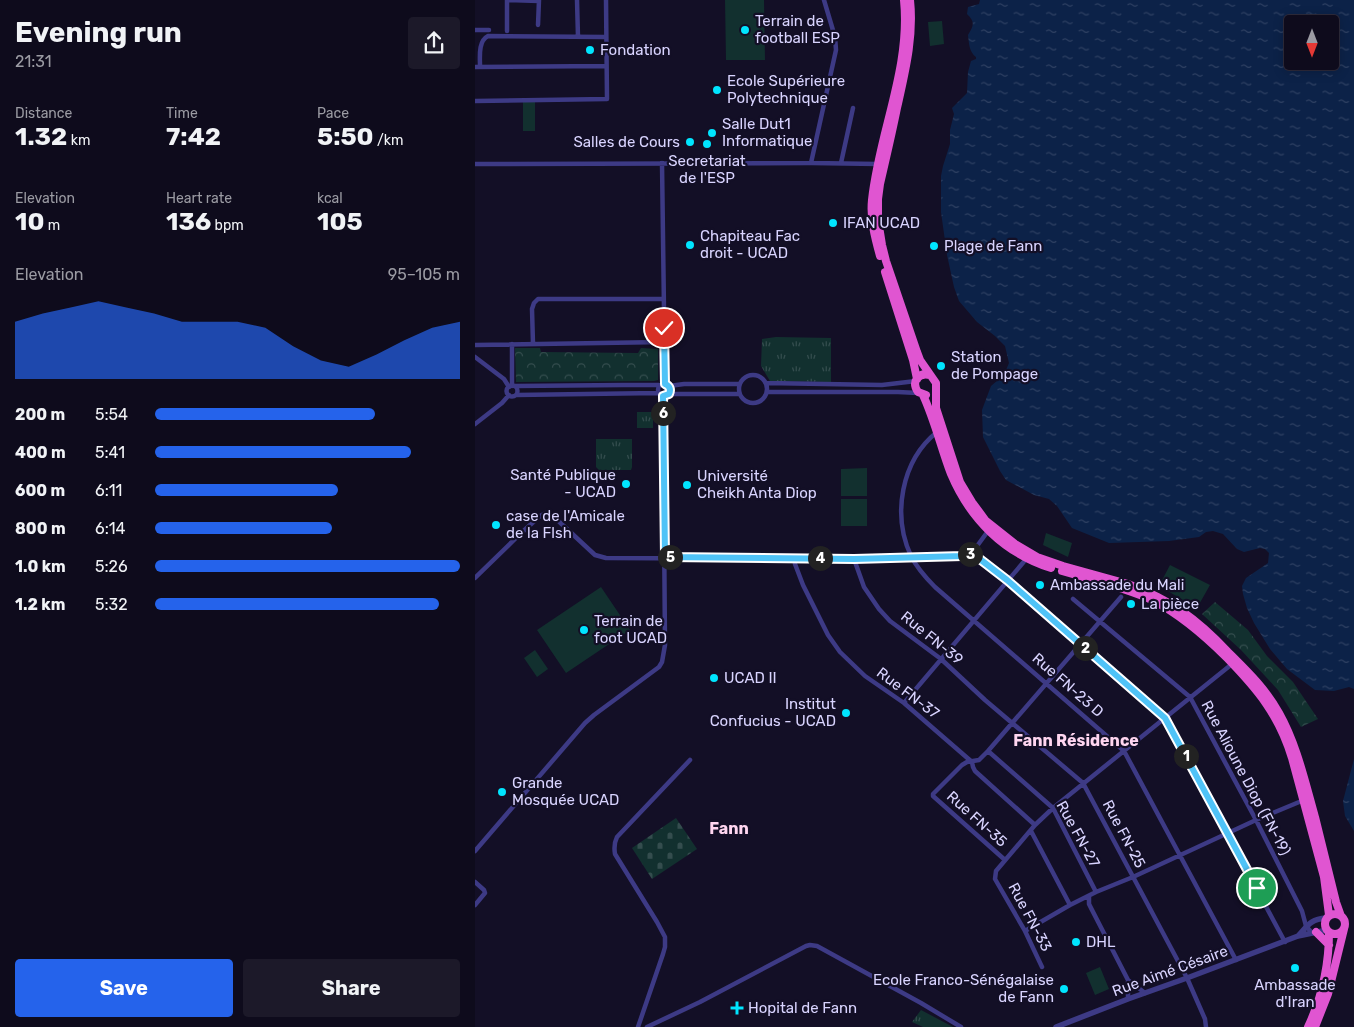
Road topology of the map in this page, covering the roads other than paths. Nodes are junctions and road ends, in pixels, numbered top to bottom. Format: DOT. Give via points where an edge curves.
graph roads {
  1 [pos="507,0"];
  2 [pos="577,0"];
  3 [pos="606,0"];
  4 [pos="824,0"];
  5 [pos="904,0"];
  6 [pos="910,0"];
  7 [pos="539,1"];
  8 [pos="538,25"];
  9 [pos="475,30"];
  10 [pos="489,30"];
  11 [pos="507,31"];
  12 [pos="578,37"];
  13 [pos="606,37"];
  14 [pos="606,66"];
  15 [pos="477,67"];
  16 [pos="475,101"];
  17 [pos="853,108"];
  18 [pos="811,162"];
  19 [pos="662,163"];
  20 [pos="841,163"];
  21 [pos="475,164"];
  22 [pos="878,164"];
  23 [pos="663,299"];
  24 [pos="664,342"];
  25 [pos="512,344"];
  26 [pos="533,344"];
  27 [pos="475,345"];
  28 [pos="475,358"];
  29 [pos="930,375"];
  30 [pos="916,380"];
  31 [pos="766,383"];
  32 [pos="740,384"];
  33 [pos="659,385"];
  34 [pos="667,385"];
  35 [pos="512,386"];
  36 [pos="935,388"];
  37 [pos="767,392"];
  38 [pos="658,393"];
  39 [pos="509,394"];
  40 [pos="669,394"];
  41 [pos="740,394"];
  42 [pos="922,394"];
  43 [pos="516,395"];
  44 [pos="663,396"];
  45 [pos="475,424"];
  46 [pos="937,432"];
  47 [pos="988,531"];
  48 [pos="972,553"];
  49 [pos="665,557"];
  50 [pos="911,557"];
  51 [pos="795,558"];
  52 [pos="1027,558"];
  53 [pos="854,559"];
  54 [pos="475,578"];
  55 [pos="1007,580"];
  56 [pos="1121,597"];
  57 [pos="1073,598"];
  58 [pos="974,621"];
  59 [pos="1100,621"];
  60 [pos="1081,644"];
  61 [pos="941,659"];
  62 [pos="1232,664"];
  63 [pos="1047,683"];
  64 [pos="1190,698"];
  65 [pos="904,703"];
  66 [pos="1165,718"];
  67 [pos="1013,723"];
  68 [pos="988,751"];
  69 [pos="1124,751"];
  70 [pos="690,760"];
  71 [pos="972,762"];
  72 [pos="1083,783"];
  73 [pos="1304,800"];
  74 [pos="1053,808"];
  75 [pos="1256,820"];
  76 [pos="1035,825"];
  77 [pos="1031,831"];
  78 [pos="1227,833"];
  79 [pos="475,851"];
  80 [pos="1180,855"];
  81 [pos="1005,860"];
  82 [pos="1133,877"];
  83 [pos="475,882"];
  84 [pos="1096,892"];
  85 [pos="1089,896"];
  86 [pos="475,905"];
  87 [pos="1070,905"];
  88 [pos="1341,916"];
  89 [pos="1328,917"];
  90 [pos="1306,926"];
  91 [pos="1344,929"];
  92 [pos="1025,931"];
  93 [pos="1328,931"];
  94 [pos="1314,933"];
  95 [pos="1295,938"];
  96 [pos="1285,942"];
  97 [pos="1329,944"];
  98 [pos="1236,960"];
  99 [pos="1042,967"];
  100 [pos="1187,978"];
  101 [pos="1128,980"];
  102 [pos="1145,993"];
  103 [pos="1128,999"];
  104 [pos="638,1027"];
  105 [pos="647,1027"];
  106 [pos="961,1027"];
  107 [pos="1056,1027"];
  108 [pos="1206,1027"];
  109 [pos="1308,1027"];
  110 [pos="1315,1027"];
  1 -- 7 [label="street"];
  1 -- 11 [label="street"];
  2 -- 12 [label="street"];
  3 -- 13 [label="street"];
  4 -- 18 [label="street" via="836,50"];
  5 -- 22 [label="highway" via="902,58"];
  6 -- 29 [label="highway" via="909,51 880,184 878,220 886,261 920,360"];
  7 -- 8 [label="street"];
  9 -- 10 [label="street"];
  12 -- 13 [label="street"];
  12 -- 15 [label="street" via="488,36 482,42"];
  13 -- 14 [label="street"];
  14 -- 15 [label="street"];
  14 -- 16 [label="street" via="607,99"];
  17 -- 20 [label="street"];
  18 -- 19 [label="street"];
  18 -- 20 [label="street"];
  19 -- 21 [label="street"];
  19 -- 23 [label="street"];
  20 -- 22 [label="street"];
  22 -- 30 [label="highway" via="872,200 874,231 913,360"];
  23 -- 24 [label="street"];
  23 -- 26 [label="street" via="538,299 532,309"];
  24 -- 26 [label="street"];
  24 -- 34 [label="street"];
  25 -- 26 [label="street"];
  25 -- 27 [label="street"];
  25 -- 35 [label="street"];
  28 -- 35 [label="street"];
  29 -- 30 [label="highway" via="923,374"];
  29 -- 36 [label="highway" via="935,379"];
  30 -- 31 [label="street" via="882,385"];
  30 -- 42 [label="highway" via="915,387"];
  31 -- 32 [label="street" via="759,376 751,375"];
  31 -- 37 [label="street"];
  32 -- 34 [label="street"];
  32 -- 41 [label="street"];
  33 -- 34 [label="street"];
  33 -- 35 [label="street"];
  33 -- 38 [label="street"];
  34 -- 40 [label="street"];
  35 -- 39 [label="street" via="507,391"];
  35 -- 43 [label="street" via="518,390"];
  36 -- 42 [label="highway" via="931,394"];
  36 -- 88 [label="highway" via="936,408 960,482 979,512 996,530 1037,557 1135,586 1169,603 1211,634 1262,688 1279,713 1298,756"];
  37 -- 41 [label="street" via="756,403 745,401"];
  37 -- 42 [label="street"];
  38 -- 43 [label="street"];
  38 -- 44 [label="street"];
  39 -- 43 [label="street"];
  39 -- 45 [label="street"];
  40 -- 41 [label="street"];
  40 -- 44 [label="street"];
  42 -- 46 [label="highway"];
  44 -- 49 [label="street"];
  46 -- 47 [label="highway" via="959,490"];
  46 -- 50 [label="street" via="914,460 902,494 902,527"];
  47 -- 48 [label="street"];
  47 -- 52 [label="highway"];
  48 -- 50 [label="street"];
  48 -- 55 [label="street"];
  49 -- 51 [label="street"];
  49 -- 54 [label="street" via="601,557 546,513 539,516"];
  49 -- 79 [label="street" via="665,645 659,667 585,723"];
  50 -- 53 [label="street"];
  50 -- 58 [label="street, Rue FN-23 D" via="935,587"];
  51 -- 53 [label="street"];
  51 -- 65 [label="street, Rue FN-37" via="803,585 840,652 865,676"];
  52 -- 55 [label="street"];
  52 -- 62 [label="highway" via="1153,601 1203,634"];
  53 -- 61 [label="street, Rue FN-39" via="879,609"];
  55 -- 58 [label="street"];
  55 -- 60 [label="street"];
  56 -- 59 [label="street"];
  57 -- 59 [label="street, Rue Alioune Diop (FN-19)"];
  58 -- 61 [label="street"];
  58 -- 63 [label="street, Rue FN-23 D"];
  59 -- 60 [label="street"];
  59 -- 64 [label="street, Rue Alioune Diop (FN-19)"];
  60 -- 63 [label="street"];
  60 -- 66 [label="street"];
  61 -- 65 [label="street"];
  61 -- 67 [label="street, Rue FN-39"];
  62 -- 64 [label="street"];
  62 -- 73 [label="highway" via="1260,694 1278,723 1287,741"];
  63 -- 67 [label="street"];
  63 -- 69 [label="street, Rue FN-23 D"];
  64 -- 66 [label="street"];
  64 -- 75 [label="street, Rue Alioune Diop (FN-19)"];
  65 -- 71 [label="street, Rue FN-37"];
  66 -- 69 [label="street"];
  66 -- 78 [label="street"];
  67 -- 68 [label="street"];
  67 -- 72 [label="street, Rue FN-25"];
  68 -- 71 [label="street"];
  68 -- 74 [label="street, Rue FN-27"];
  69 -- 72 [label="street"];
  69 -- 80 [label="street, Rue FN-23 D"];
  70 -- 104 [label="street" via="615,842 615,854 665,937 663,954"];
  71 -- 76 [label="street, Rue FN-37" via="975,771"];
  71 -- 81 [label="street, Rue FN-35" via="962,765 933,796"];
  72 -- 74 [label="street"];
  72 -- 82 [label="street, Rue FN-25"];
  73 -- 75 [label="street"];
  73 -- 89 [label="highway" via="1324,878"];
  74 -- 76 [label="street"];
  74 -- 84 [label="street, Rue FN-27"];
  75 -- 78 [label="street"];
  75 -- 90 [label="street, Rue Alioune Diop (FN-19)" via="1302,911"];
  76 -- 77 [label="street"];
  77 -- 81 [label="street"];
  77 -- 87 [label="street"];
  78 -- 80 [label="street"];
  78 -- 96 [label="street"];
  80 -- 82 [label="street"];
  80 -- 98 [label="street, Rue FN-23 D"];
  81 -- 92 [label="street, Rue FN-33" via="996,871 995,879"];
  82 -- 84 [label="street"];
  82 -- 100 [label="street, Rue FN-25"];
  83 -- 86 [label="street" via="485,893"];
  84 -- 85 [label="street"];
  85 -- 87 [label="street"];
  85 -- 101 [label="street" via="1089,904"];
  87 -- 92 [label="street"];
  88 -- 89 [label="highway"];
  88 -- 91 [label="highway" via="1345,920"];
  89 -- 90 [label="street"];
  89 -- 93 [label="highway" via="1325,924"];
  90 -- 94 [label="street"];
  90 -- 95 [label="street"];
  91 -- 93 [label="highway" via="1335,934"];
  91 -- 110 [label="highway" via="1328,994"];
  92 -- 99 [label="street, Rue FN-33"];
  93 -- 94 [label="street, Rue Aimé Césaire"];
  93 -- 97 [label="highway"];
  94 -- 95 [label="street, Rue Aimé Césaire"];
  94 -- 97 [label="highway"];
  95 -- 96 [label="street, Rue Aimé Césaire"];
  96 -- 98 [label="street, Rue Aimé Césaire"];
  97 -- 109 [label="highway" via="1322,991"];
  98 -- 100 [label="street, Rue Aimé Césaire"];
  100 -- 102 [label="street, Rue Aimé Césaire"];
  100 -- 108 [label="street, Rue FN-25"];
  101 -- 102 [label="street"];
  101 -- 103 [label="street"];
  102 -- 103 [label="street, Rue Aimé Césaire"];
  103 -- 107 [label="street, Rue Aimé Césaire"];
  105 -- 106 [label="street" via="810,945"];
}
